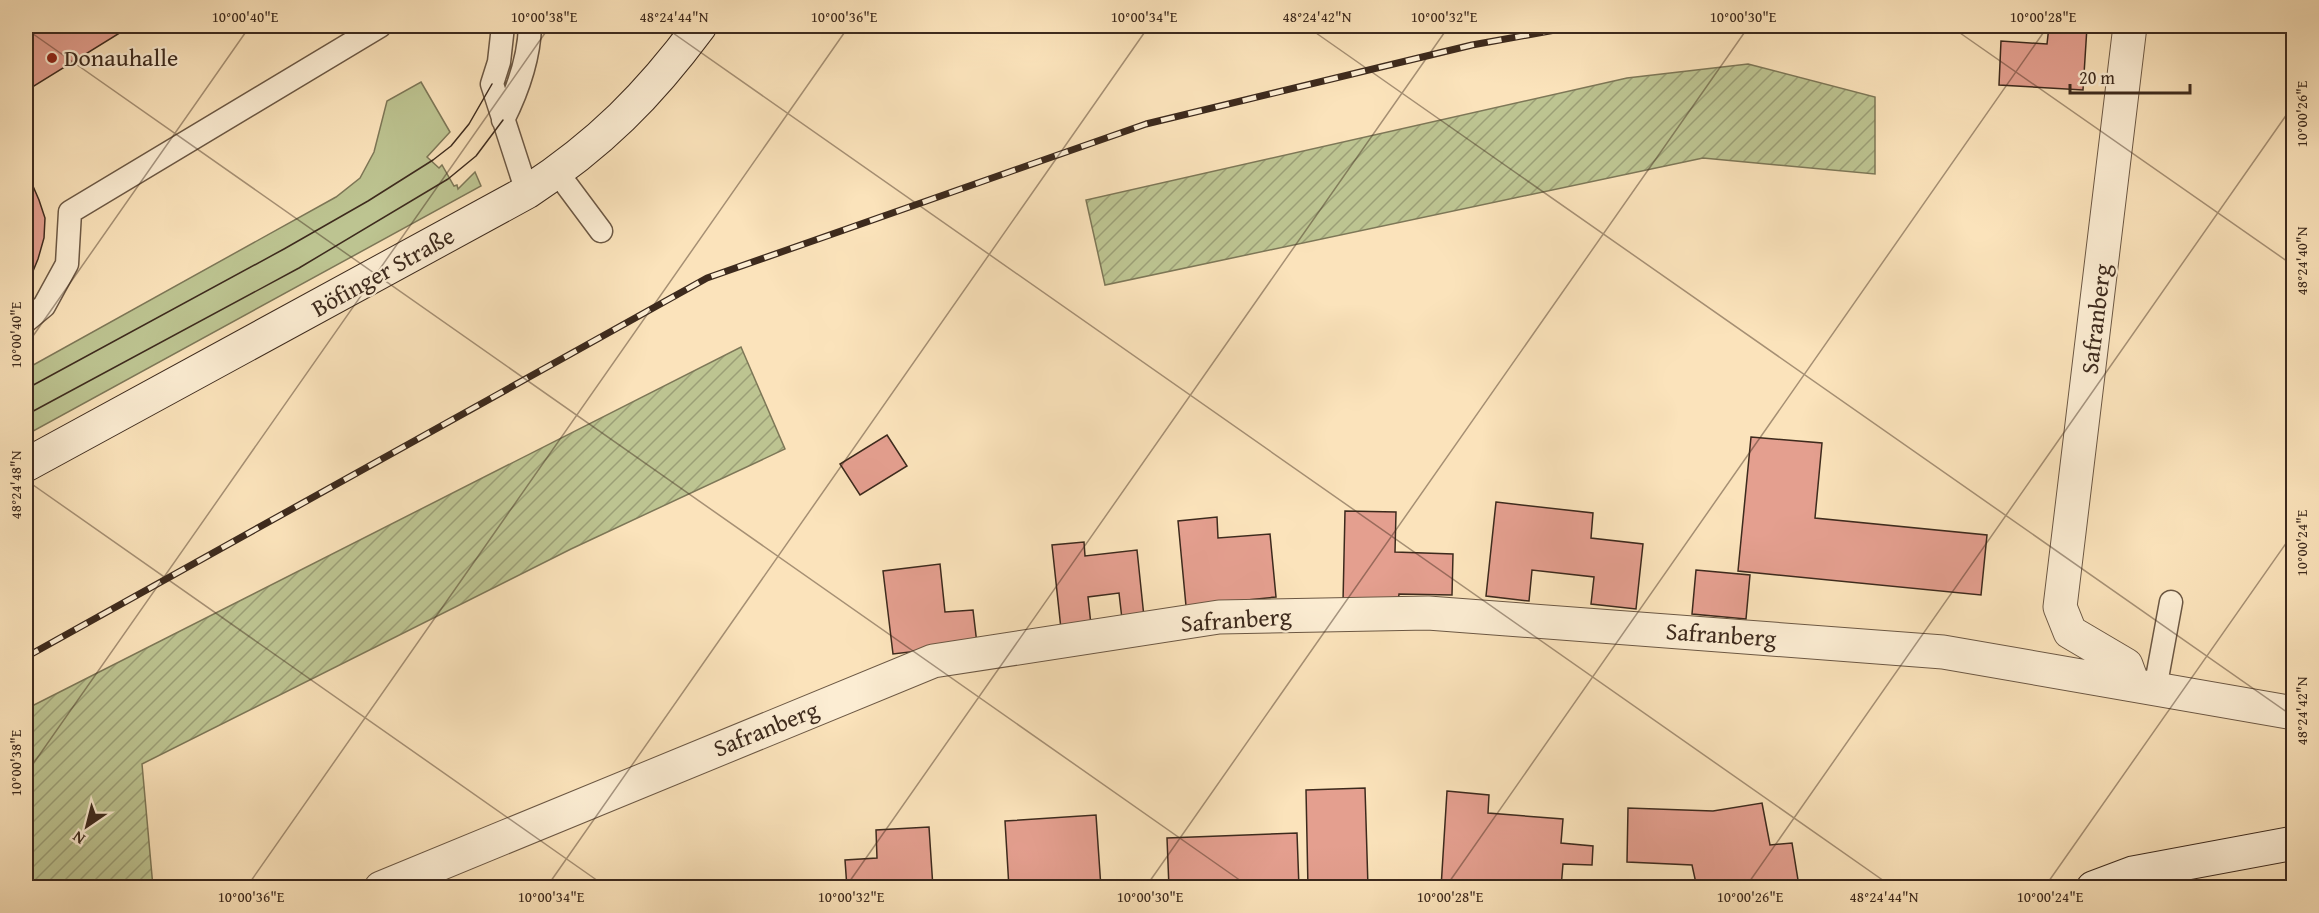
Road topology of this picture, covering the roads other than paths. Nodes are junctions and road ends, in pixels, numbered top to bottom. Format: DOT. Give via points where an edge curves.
graph roads {
  1 [pos="380,26"];
  2 [pos="503,26"];
  3 [pos="530,26"];
  4 [pos="700,26"];
  5 [pos="2130,26"];
  6 [pos="503,120"];
  7 [pos="557,172"];
  8 [pos="527,192"];
  9 [pos="602,231"];
  10 [pos="26,321"];
  11 [pos="26,465"];
  12 [pos="2170,602"];
  13 [pos="2144,687"];
  14 [pos="2294,713"];
  15 [pos="2294,843"];
  16 [pos="381,888"];
  17 [pos="2093,888"];
  1 -- 10 [label="lane" via="70,212 67,264 44,306"];
  2 -- 6 [label="lane" via="492,84"];
  3 -- 6 [label="lane" via="526,62"];
  4 -- 7 [label="street, Böfinger Straße" via="642,98 611,129"];
  5 -- 13 [label="street, Safranberg" via="2060,608 2070,632 2126,665"];
  6 -- 8 [label="lane"];
  7 -- 8 [label="street, Böfinger Straße"];
  7 -- 9 [label="lane"];
  8 -- 11 [label="street, Böfinger Straße"];
  12 -- 13 [label="lane"];
  13 -- 14 [label="street, Safranberg"];
  13 -- 16 [label="street, Safranberg" via="1943,652 1428,613 1219,617 933,662"];
  15 -- 17 [label="street" via="2133,873"];
}
